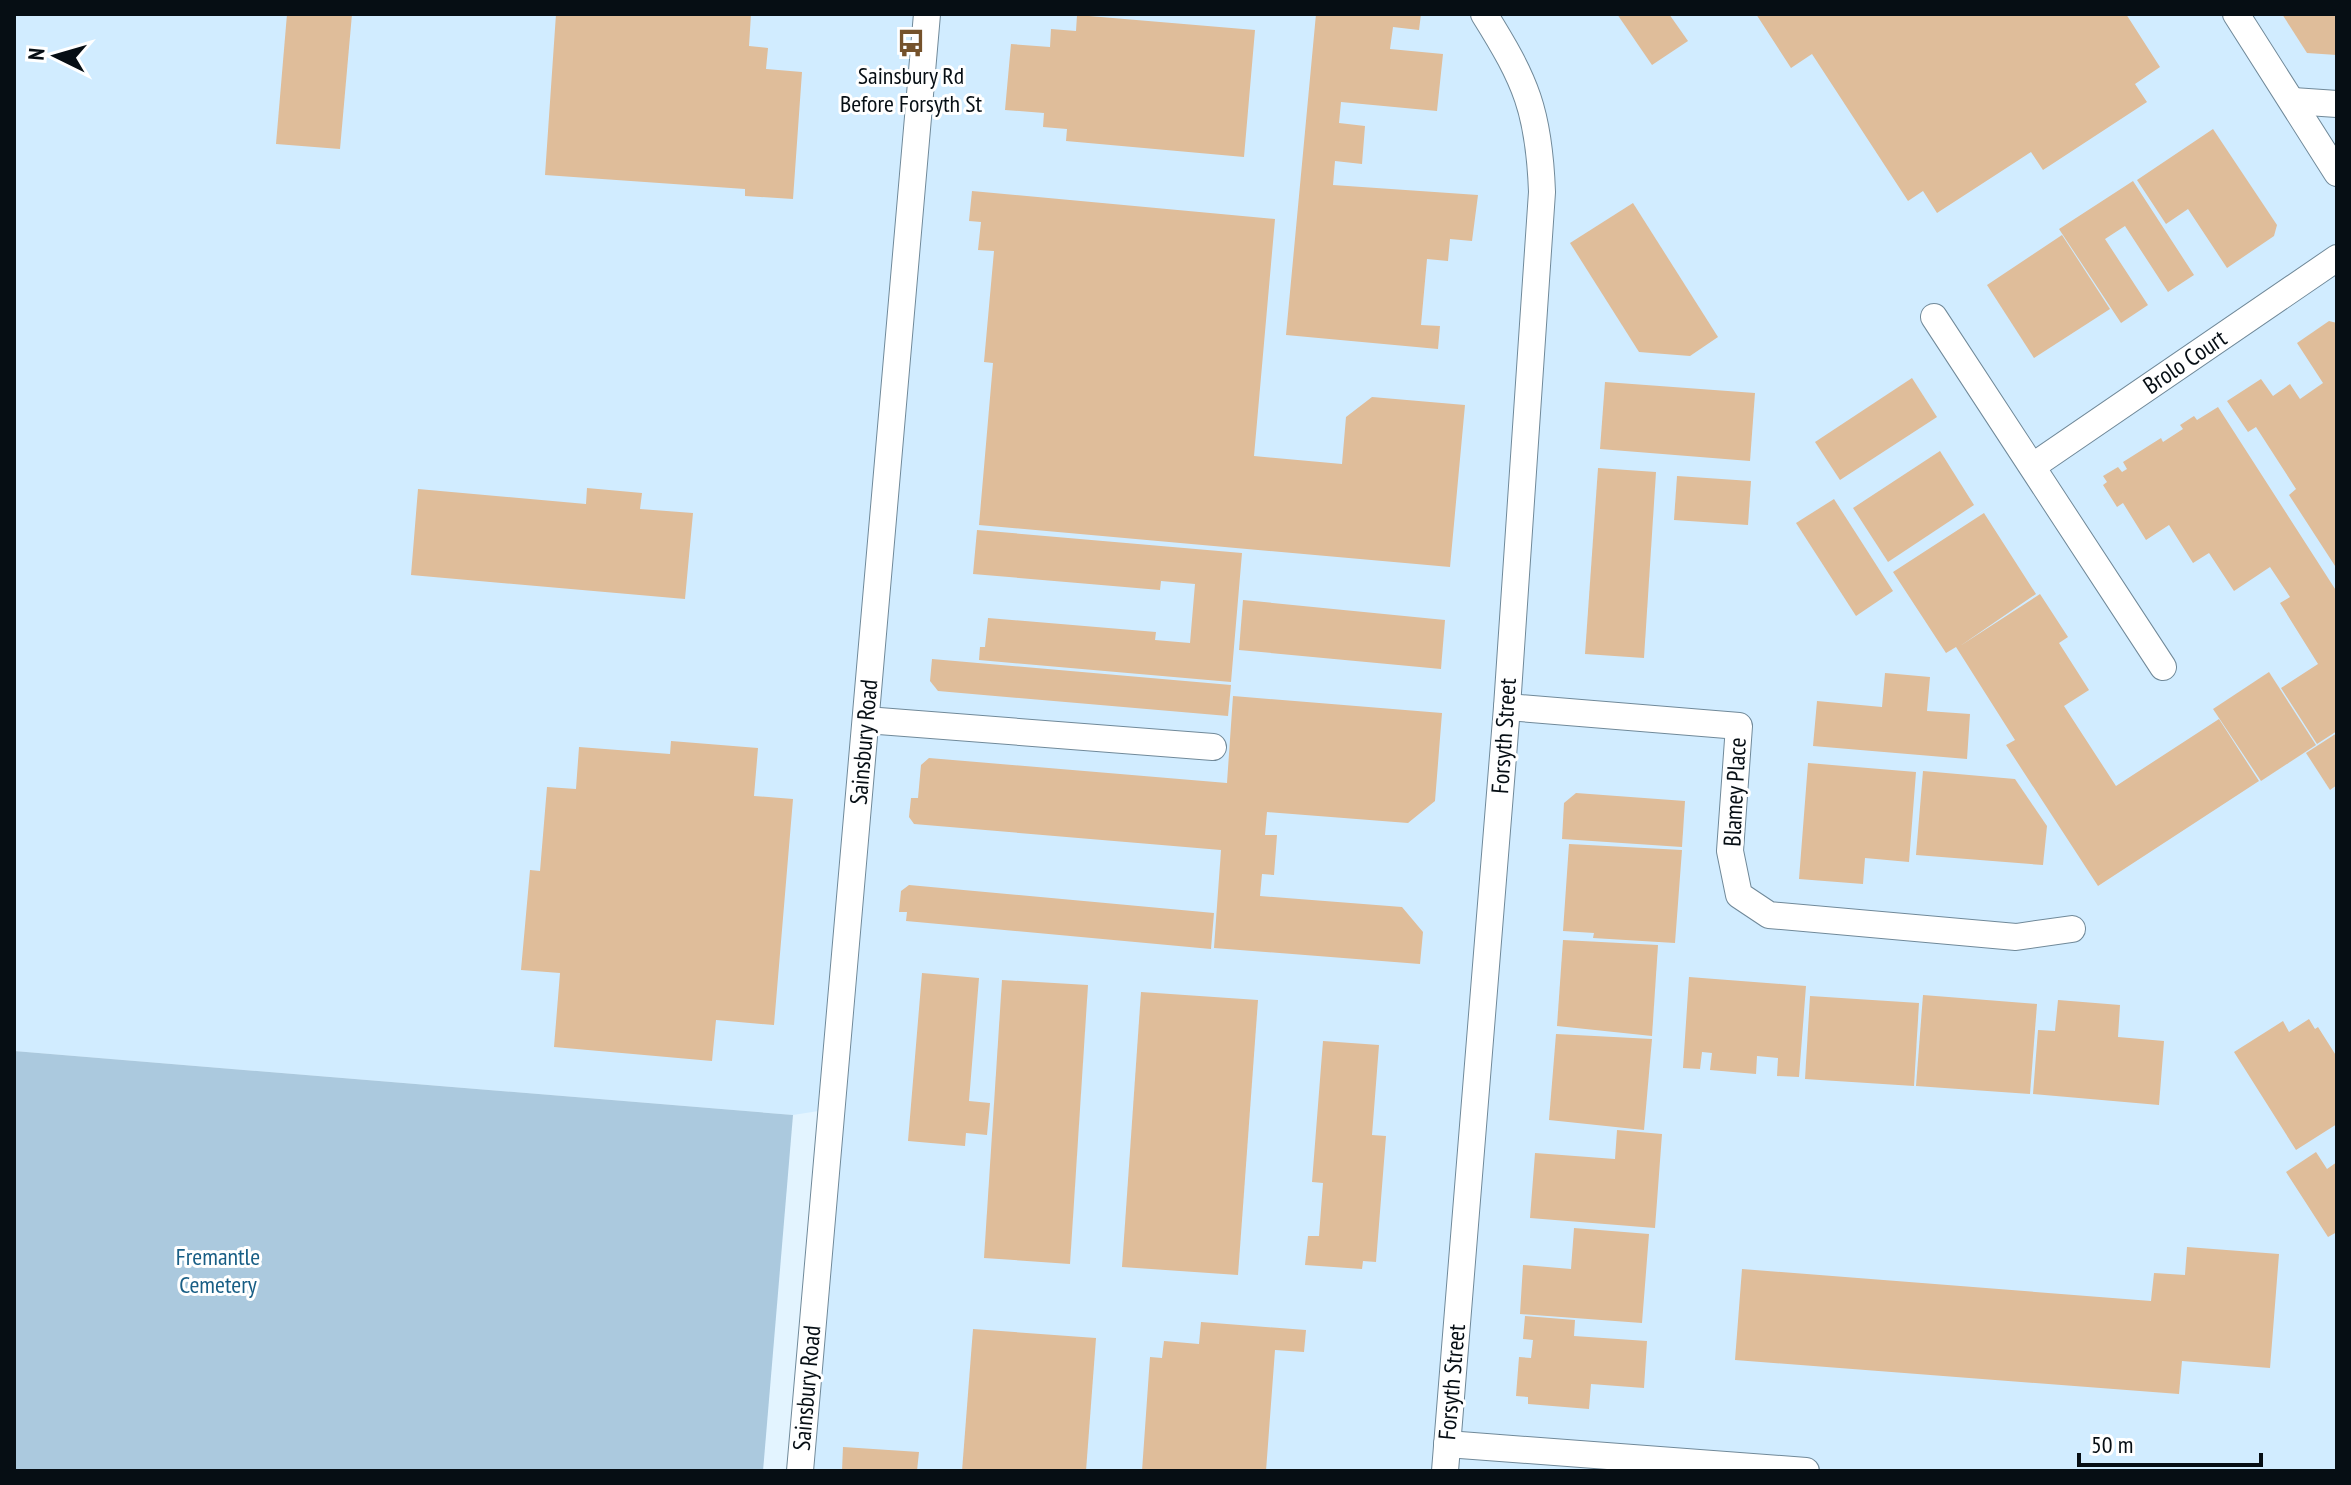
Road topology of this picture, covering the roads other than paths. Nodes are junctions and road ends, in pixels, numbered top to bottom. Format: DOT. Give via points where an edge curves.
graph roads {
  1 [pos="927,14"];
  2 [pos="1484,14"];
  3 [pos="2236,14"];
  4 [pos="2293,101"];
  5 [pos="2337,104"];
  6 [pos="2337,173"];
  7 [pos="2337,258"];
  8 [pos="1934,317"];
  9 [pos="2033,466"];
  10 [pos="2163,667"];
  11 [pos="1507,707"];
  12 [pos="866,720"];
  13 [pos="1213,747"];
  14 [pos="2072,929"];
  15 [pos="1447,1444"];
  16 [pos="800,1471"];
  17 [pos="1445,1471"];
  18 [pos="1806,1471"];
  1 -- 12 [label="street, Sainsbury Road"];
  2 -- 11 [label="street, Forsyth Street" via="1524,81 1540,141 1542,192"];
  3 -- 4 [label="street"];
  4 -- 5 [label="street"];
  4 -- 6 [label="street"];
  7 -- 9 [label="street, Brolo Court"];
  8 -- 9 [label="street"];
  9 -- 10 [label="street"];
  11 -- 14 [label="street, Blamey Place" via="1739,726 1730,851 1739,895 1769,915 2016,937"];
  11 -- 15 [label="street, Forsyth Street"];
  12 -- 13 [label="street"];
  12 -- 16 [label="street, Sainsbury Road"];
  15 -- 17 [label="street, Forsyth Street"];
  15 -- 18 [label="street"];
}
